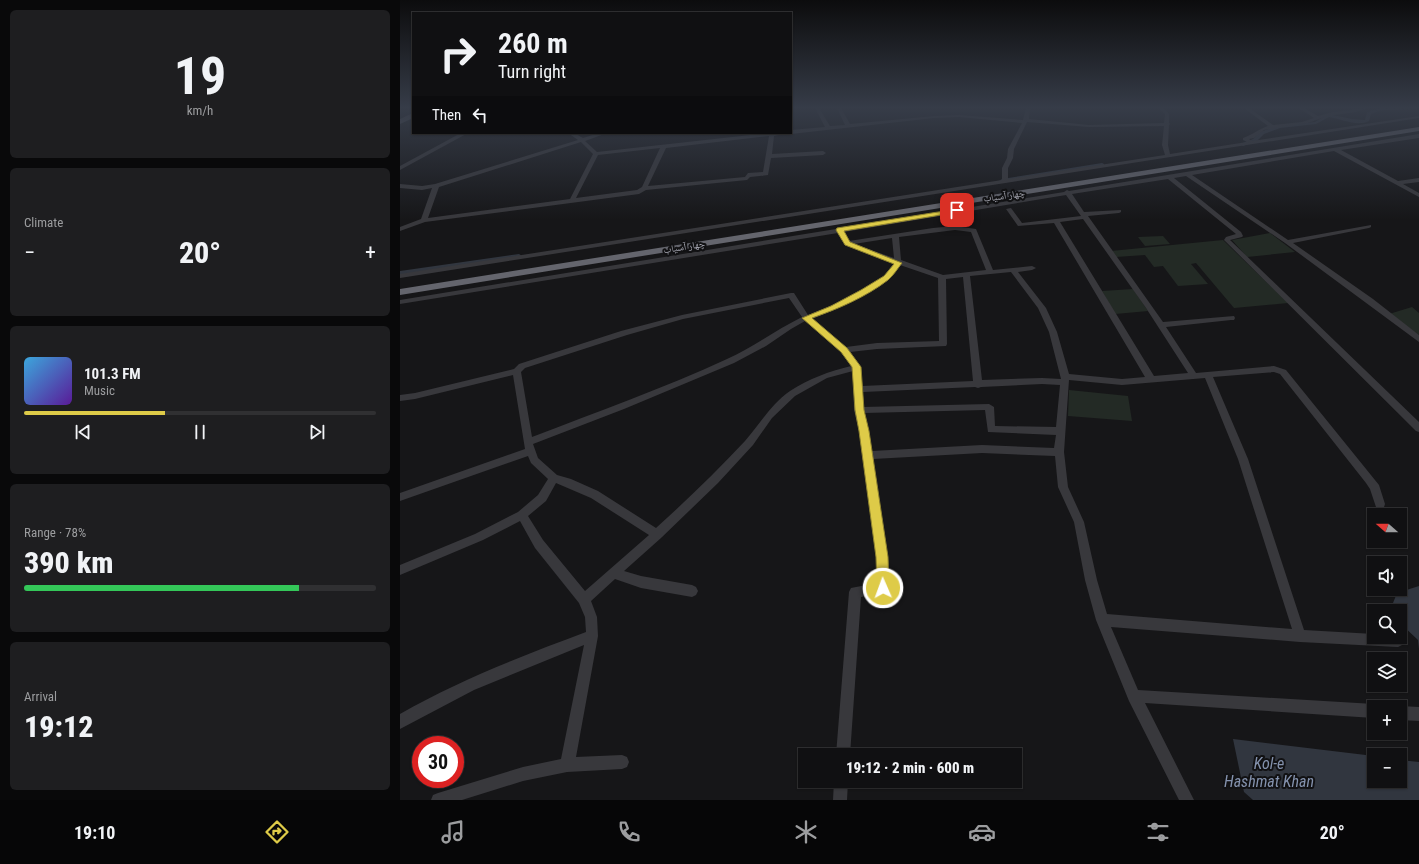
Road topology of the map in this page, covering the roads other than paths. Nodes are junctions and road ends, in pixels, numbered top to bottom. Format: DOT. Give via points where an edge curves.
graph roads {
  1 [pos="442,145"];
  2 [pos="565,145"];
  3 [pos="587,145"];
  4 [pos="685,145"];
  5 [pos="770,145"];
  6 [pos="1013,145"];
  7 [pos="1165,145"];
  8 [pos="1230,145"];
  9 [pos="1277,145"];
  10 [pos="1315,145"];
  11 [pos="1358,145"];
  12 [pos="664,148"];
  13 [pos="1334,149"];
  14 [pos="824,153"];
  15 [pos="596,154"];
  16 [pos="768,156"];
  17 [pos="1168,156"];
  18 [pos="400,168"];
  19 [pos="1186,173"];
  20 [pos="1168,176"];
  21 [pos="1005,179"];
  22 [pos="1419,180"];
  23 [pos="1397,183"];
  24 [pos="400,186"];
  25 [pos="436,186"];
  26 [pos="644,188"];
  27 [pos="1067,192"];
  28 [pos="1419,195"];
  29 [pos="969,197"];
  30 [pos="572,201"];
  31 [pos="1009,209"];
  32 [pos="1119,211"];
  33 [pos="1085,216"];
  34 [pos="424,220"];
  35 [pos="1056,221"];
  36 [pos="1369,226"];
  37 [pos="400,229"];
  38 [pos="840,230"];
  39 [pos="895,235"];
  40 [pos="1287,242"];
  41 [pos="847,244"];
  42 [pos="898,263"];
  43 [pos="545,265"];
  44 [pos="1032,268"];
  45 [pos="1013,270"];
  46 [pos="990,272"];
  47 [pos="400,276"];
  48 [pos="966,276"];
  49 [pos="942,278"];
  50 [pos="400,285"];
  51 [pos="400,292"];
  52 [pos="400,302"];
  53 [pos="806,318"];
  54 [pos="1231,318"];
  55 [pos="1161,325"];
  56 [pos="1419,339"];
  57 [pos="844,350"];
  58 [pos="857,367"];
  59 [pos="517,371"];
  60 [pos="1208,375"];
  61 [pos="1194,376"];
  62 [pos="1065,379"];
  63 [pos="1151,379"];
  64 [pos="978,385"];
  65 [pos="858,389"];
  66 [pos="400,398"];
  67 [pos="859,410"];
  68 [pos="1419,428"];
  69 [pos="1060,432"];
  70 [pos="530,447"];
  71 [pos="1059,452"];
  72 [pos="867,455"];
  73 [pos="554,478"];
  74 [pos="400,497"];
  75 [pos="1380,504"];
  76 [pos="522,515"];
  77 [pos="657,535"];
  78 [pos="400,570"];
  79 [pos="613,574"];
  80 [pos="692,591"];
  81 [pos="584,598"];
  82 [pos="1102,620"];
  83 [pos="592,636"];
  84 [pos="1300,636"];
  85 [pos="1367,639"];
  86 [pos="1134,696"];
  87 [pos="1367,712"];
  88 [pos="1407,713"];
  89 [pos="1419,714"];
  90 [pos="400,722"];
  91 [pos="844,748"];
  92 [pos="622,762"];
  93 [pos="567,765"];
  94 [pos="841,788"];
  95 [pos="438,800"];
  96 [pos="840,800"];
  97 [pos="1187,800"];
  1 -- 18 [label="street"];
  2 -- 25 [label="street"];
  3 -- 15 [label="street"];
  4 -- 12 [label="street"];
  5 -- 16 [label="street"];
  6 -- 21 [label="street" via="1005,168"];
  7 -- 17 [label="street"];
  8 -- 17 [label="street"];
  9 -- 29 [label="highway, چهار آسیاب"];
  10 -- 29 [label="highway, چهار آسیاب"];
  11 -- 13 [label="street"];
  12 -- 15 [label="street"];
  12 -- 26 [label="street"];
  13 -- 19 [label="street"];
  13 -- 23 [label="street"];
  14 -- 16 [label="street"];
  15 -- 30 [label="street"];
  16 -- 26 [label="street" via="766,174"];
  17 -- 21 [label="street"];
  19 -- 20 [label="street"];
  19 -- 40 [label="street"];
  20 -- 27 [label="street"];
  20 -- 68 [label="street" via="1239,233 1240,236 1227,240"];
  21 -- 47 [label="street"];
  22 -- 23 [label="street"];
  23 -- 28 [label="street"];
  24 -- 25 [label="street"];
  25 -- 34 [label="street"];
  26 -- 30 [label="street" via="639,192"];
  27 -- 33 [label="street"];
  27 -- 38 [label="street"];
  29 -- 43 [label="highway, چهار آسیاب"];
  30 -- 34 [label="street"];
  31 -- 35 [label="street" via="1020,225"];
  32 -- 33 [label="street"];
  33 -- 35 [label="street"];
  33 -- 55 [label="street"];
  34 -- 37 [label="street"];
  35 -- 63 [label="street"];
  36 -- 40 [label="street"];
  38 -- 41 [label="street"];
  38 -- 52 [label="street"];
  39 -- 41 [label="street"];
  39 -- 42 [label="street"];
  39 -- 46 [label="street" via="955,228 974,230"];
  40 -- 56 [label="street"];
  41 -- 42 [label="street"];
  42 -- 49 [label="street"];
  42 -- 53 [label="street" via="886,278 864,292"];
  43 -- 50 [label="highway, چهار آسیاب"];
  43 -- 51 [label="highway, چهار آسیاب"];
  44 -- 45 [label="street"];
  45 -- 46 [label="street"];
  45 -- 62 [label="street" via="1042,308 1053,332"];
  46 -- 48 [label="street"];
  48 -- 49 [label="street"];
  48 -- 64 [label="street"];
  49 -- 57 [label="street" via="943,344"];
  53 -- 57 [label="street"];
  53 -- 59 [label="street" via="791,296 682,317 522,366"];
  53 -- 70 [label="street" via="731,361 695,378"];
  54 -- 55 [label="street"];
  55 -- 61 [label="street"];
  57 -- 58 [label="street"];
  58 -- 65 [label="street"];
  58 -- 77 [label="street" via="824,376 792,394 769,416 750,442"];
  59 -- 66 [label="street"];
  59 -- 70 [label="street"];
  60 -- 61 [label="street"];
  60 -- 75 [label="street" via="1274,369 1283,372 1370,480"];
  60 -- 84 [label="street" via="1243,459"];
  61 -- 63 [label="street"];
  62 -- 63 [label="street" via="1122,382"];
  62 -- 64 [label="street"];
  62 -- 69 [label="street"];
  64 -- 65 [label="street"];
  65 -- 67 [label="street"];
  67 -- 69 [label="street" via="989,407 991,429"];
  67 -- 72 [label="street"];
  69 -- 71 [label="street"];
  70 -- 73 [label="street" via="534,460"];
  70 -- 74 [label="street"];
  71 -- 72 [label="street" via="982,449"];
  71 -- 82 [label="street" via="1063,487 1079,522"];
  72 -- 91 [label="street" via="882,557 883,588 855,592"];
  73 -- 76 [label="street" via="542,498"];
  73 -- 77 [label="street" via="610,504"];
  76 -- 78 [label="street" via="479,537"];
  76 -- 81 [label="street" via="539,544"];
  77 -- 79 [label="street"];
  79 -- 80 [label="street"];
  79 -- 81 [label="street"];
  81 -- 83 [label="street" via="592,617"];
  82 -- 84 [label="street"];
  82 -- 86 [label="street"];
  83 -- 90 [label="street" via="492,675 430,703"];
  83 -- 93 [label="street"];
  84 -- 85 [label="street"];
  86 -- 87 [label="street"];
  86 -- 97 [label="street"];
  88 -- 89 [label="street"];
  92 -- 93 [label="street"];
  93 -- 95 [label="street" via="523,774"];
  94 -- 96 [label="street"];
}
